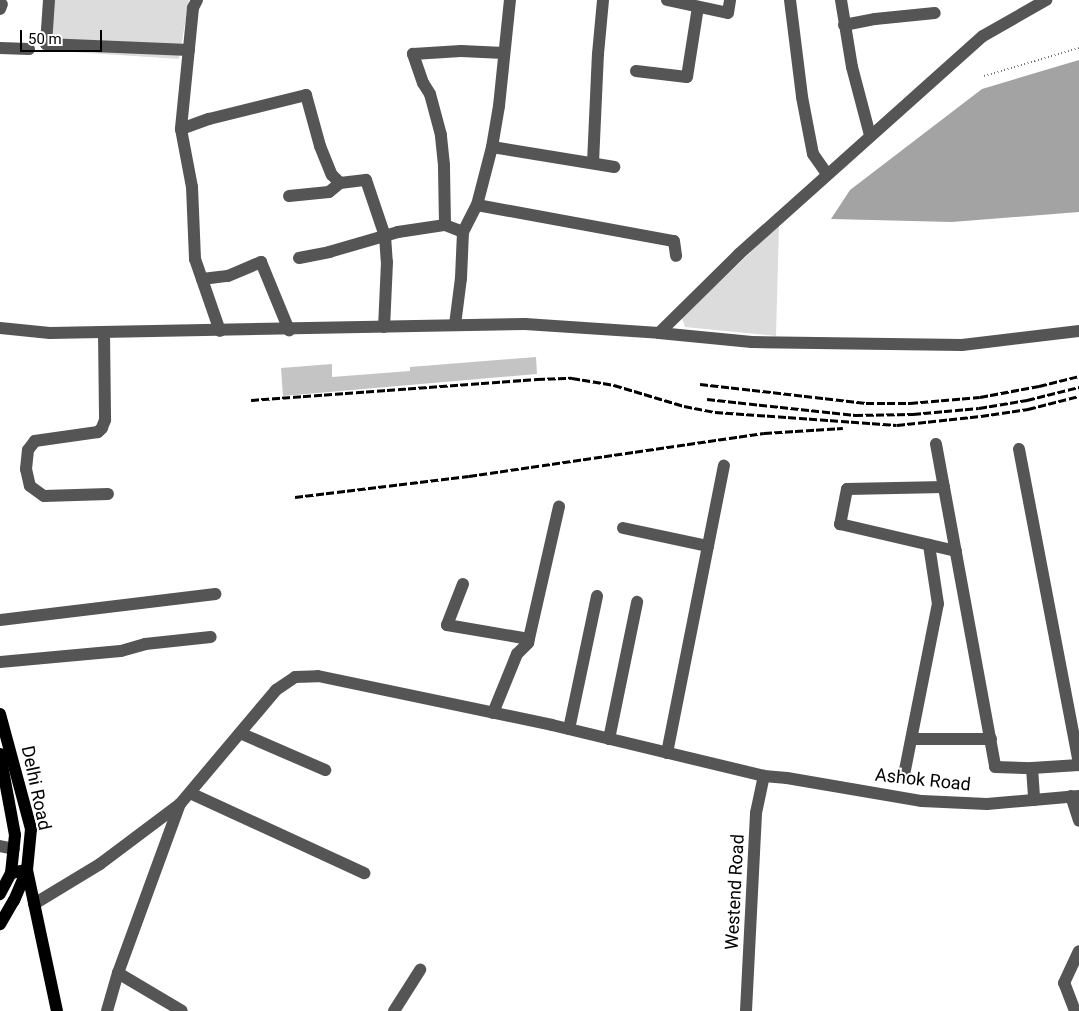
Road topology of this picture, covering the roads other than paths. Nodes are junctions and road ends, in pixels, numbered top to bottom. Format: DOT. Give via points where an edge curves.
graph roads {
  1 [pos="49,0"];
  2 [pos="197,0"];
  3 [pos="510,0"];
  4 [pos="603,0"];
  5 [pos="667,0"];
  6 [pos="730,0"];
  7 [pos="790,0"];
  8 [pos="841,0"];
  9 [pos="1046,0"];
  10 [pos="698,7"];
  11 [pos="935,13"];
  12 [pos="844,25"];
  13 [pos="0,48"];
  14 [pos="28,49"];
  15 [pos="189,50"];
  16 [pos="504,53"];
  17 [pos="636,71"];
  18 [pos="181,129"];
  19 [pos="870,135"];
  20 [pos="492,146"];
  21 [pos="593,163"];
  22 [pos="614,167"];
  23 [pos="827,174"];
  24 [pos="340,183"];
  25 [pos="289,196"];
  26 [pos="477,206"];
  27 [pos="445,225"];
  28 [pos="463,232"];
  29 [pos="385,236"];
  30 [pos="676,256"];
  31 [pos="299,258"];
  32 [pos="202,279"];
  33 [pos="456,325"];
  34 [pos="384,327"];
  35 [pos="0,328"];
  36 [pos="288,330"];
  37 [pos="1079,330"];
  38 [pos="220,331"];
  39 [pos="104,332"];
  40 [pos="659,333"];
  41 [pos="936,444"];
  42 [pos="1019,449"];
  43 [pos="724,466"];
  44 [pos="944,487"];
  45 [pos="108,494"];
  46 [pos="559,506"];
  47 [pos="623,528"];
  48 [pos="929,545"];
  49 [pos="708,546"];
  50 [pos="956,551"];
  51 [pos="464,584"];
  52 [pos="215,594"];
  53 [pos="597,596"];
  54 [pos="637,602"];
  55 [pos="0,620"];
  56 [pos="211,637"];
  57 [pos="529,639"];
  58 [pos="0,662"];
  59 [pos="493,713"];
  60 [pos="0,714"];
  61 [pos="569,729"];
  62 [pos="240,733"];
  63 [pos="609,739"];
  64 [pos="991,739"];
  65 [pos="912,740"];
  66 [pos="667,753"];
  67 [pos="0,754"];
  68 [pos="1079,765"];
  69 [pos="1032,768"];
  70 [pos="325,770"];
  71 [pos="904,775"];
  72 [pos="764,776"];
  73 [pos="190,793"];
  74 [pos="1075,796"];
  75 [pos="1034,800"];
  76 [pos="180,804"];
  77 [pos="1079,821"];
  78 [pos="0,846"];
  79 [pos="14,849"];
  80 [pos="27,870"];
  81 [pos="12,873"];
  82 [pos="364,874"];
  83 [pos="0,894"];
  84 [pos="34,904"];
  85 [pos="0,924"];
  86 [pos="1079,951"];
  87 [pos="420,970"];
  88 [pos="118,973"];
  89 [pos="57,1011"];
  90 [pos="107,1011"];
  91 [pos="182,1011"];
  92 [pos="394,1011"];
  93 [pos="746,1011"];
  94 [pos="1075,1011"];
  1 -- 15 [label="street" via="46,44"];
  2 -- 15 [label="street" via="193,8"];
  3 -- 16 [label="street"];
  4 -- 21 [label="street"];
  5 -- 10 [label="street"];
  6 -- 10 [label="street" via="728,13"];
  7 -- 23 [label="street" via="813,154"];
  8 -- 12 [label="street"];
  9 -- 19 [label="street" via="982,36"];
  10 -- 17 [label="street" via="687,78"];
  11 -- 12 [label="street"];
  12 -- 19 [label="street"];
  13 -- 14 [label="street"];
  15 -- 18 [label="street"];
  16 -- 20 [label="street"];
  16 -- 27 [label="street" via="413,54 430,94 441,135"];
  18 -- 24 [label="street" via="306,95 320,146 332,175"];
  18 -- 32 [label="street" via="192,187 195,259"];
  19 -- 23 [label="street"];
  20 -- 21 [label="street"];
  20 -- 26 [label="street"];
  21 -- 22 [label="street"];
  23 -- 40 [label="street"];
  24 -- 25 [label="street" via="330,192"];
  24 -- 29 [label="street" via="366,180"];
  26 -- 28 [label="street"];
  26 -- 30 [label="street" via="674,241"];
  27 -- 28 [label="street"];
  27 -- 29 [label="street"];
  28 -- 33 [label="street"];
  29 -- 31 [label="street"];
  29 -- 34 [label="street"];
  32 -- 36 [label="street" via="228,276 261,262"];
  32 -- 38 [label="street"];
  33 -- 34 [label="street"];
  33 -- 40 [label="street" via="525,324"];
  34 -- 36 [label="street"];
  35 -- 39 [label="street" via="50,333"];
  36 -- 38 [label="street"];
  37 -- 40 [label="street" via="962,345 752,342"];
  38 -- 39 [label="street"];
  39 -- 45 [label="street" via="102,428 98,432 35,441 28,450 26,469 30,486 44,496"];
  41 -- 44 [label="street"];
  42 -- 68 [label="street"];
  43 -- 49 [label="street"];
  44 -- 48 [label="street" via="846,489 840,524"];
  44 -- 50 [label="street"];
  46 -- 57 [label="street"];
  47 -- 49 [label="street"];
  48 -- 50 [label="street"];
  48 -- 65 [label="street" via="938,604"];
  49 -- 66 [label="street"];
  50 -- 64 [label="street"];
  51 -- 57 [label="street" via="447,625"];
  52 -- 55 [label="street"];
  53 -- 61 [label="street"];
  54 -- 63 [label="street"];
  56 -- 58 [label="street" via="145,644 121,651"];
  57 -- 59 [label="street" via="518,654"];
  59 -- 61 [label="street, Ashok Road"];
  59 -- 62 [label="street, Ashok Road" via="318,676 295,677 276,690"];
  60 -- 80 [label="main road, Delhi Road" via="31,829"];
  61 -- 63 [label="street, Ashok Road"];
  62 -- 70 [label="street"];
  62 -- 73 [label="street, Ashok Road"];
  63 -- 66 [label="street, Ashok Road"];
  64 -- 65 [label="street"];
  64 -- 69 [label="street" via="995,767"];
  65 -- 71 [label="street"];
  66 -- 72 [label="street, Ashok Road"];
  67 -- 79 [label="main road" via="12,813"];
  68 -- 69 [label="street"];
  69 -- 75 [label="street"];
  72 -- 75 [label="street, Ashok Road" via="922,801 987,804"];
  72 -- 93 [label="street, Westend Road" via="756,813"];
  73 -- 76 [label="street, Ashok Road"];
  73 -- 82 [label="street"];
  74 -- 75 [label="street, Ashok Road"];
  74 -- 77 [label="street"];
  76 -- 84 [label="street" via="100,864"];
  76 -- 88 [label="street"];
  78 -- 79 [label="street"];
  79 -- 81 [label="main road"];
  80 -- 81 [label="main road"];
  80 -- 84 [label="main road"];
  80 -- 85 [label="main road, Delhi Road"];
  81 -- 83 [label="main road"];
  84 -- 89 [label="main road"];
  86 -- 94 [label="street" via="1064,983"];
  87 -- 92 [label="street"];
  88 -- 90 [label="street"];
  88 -- 91 [label="street"];
}
